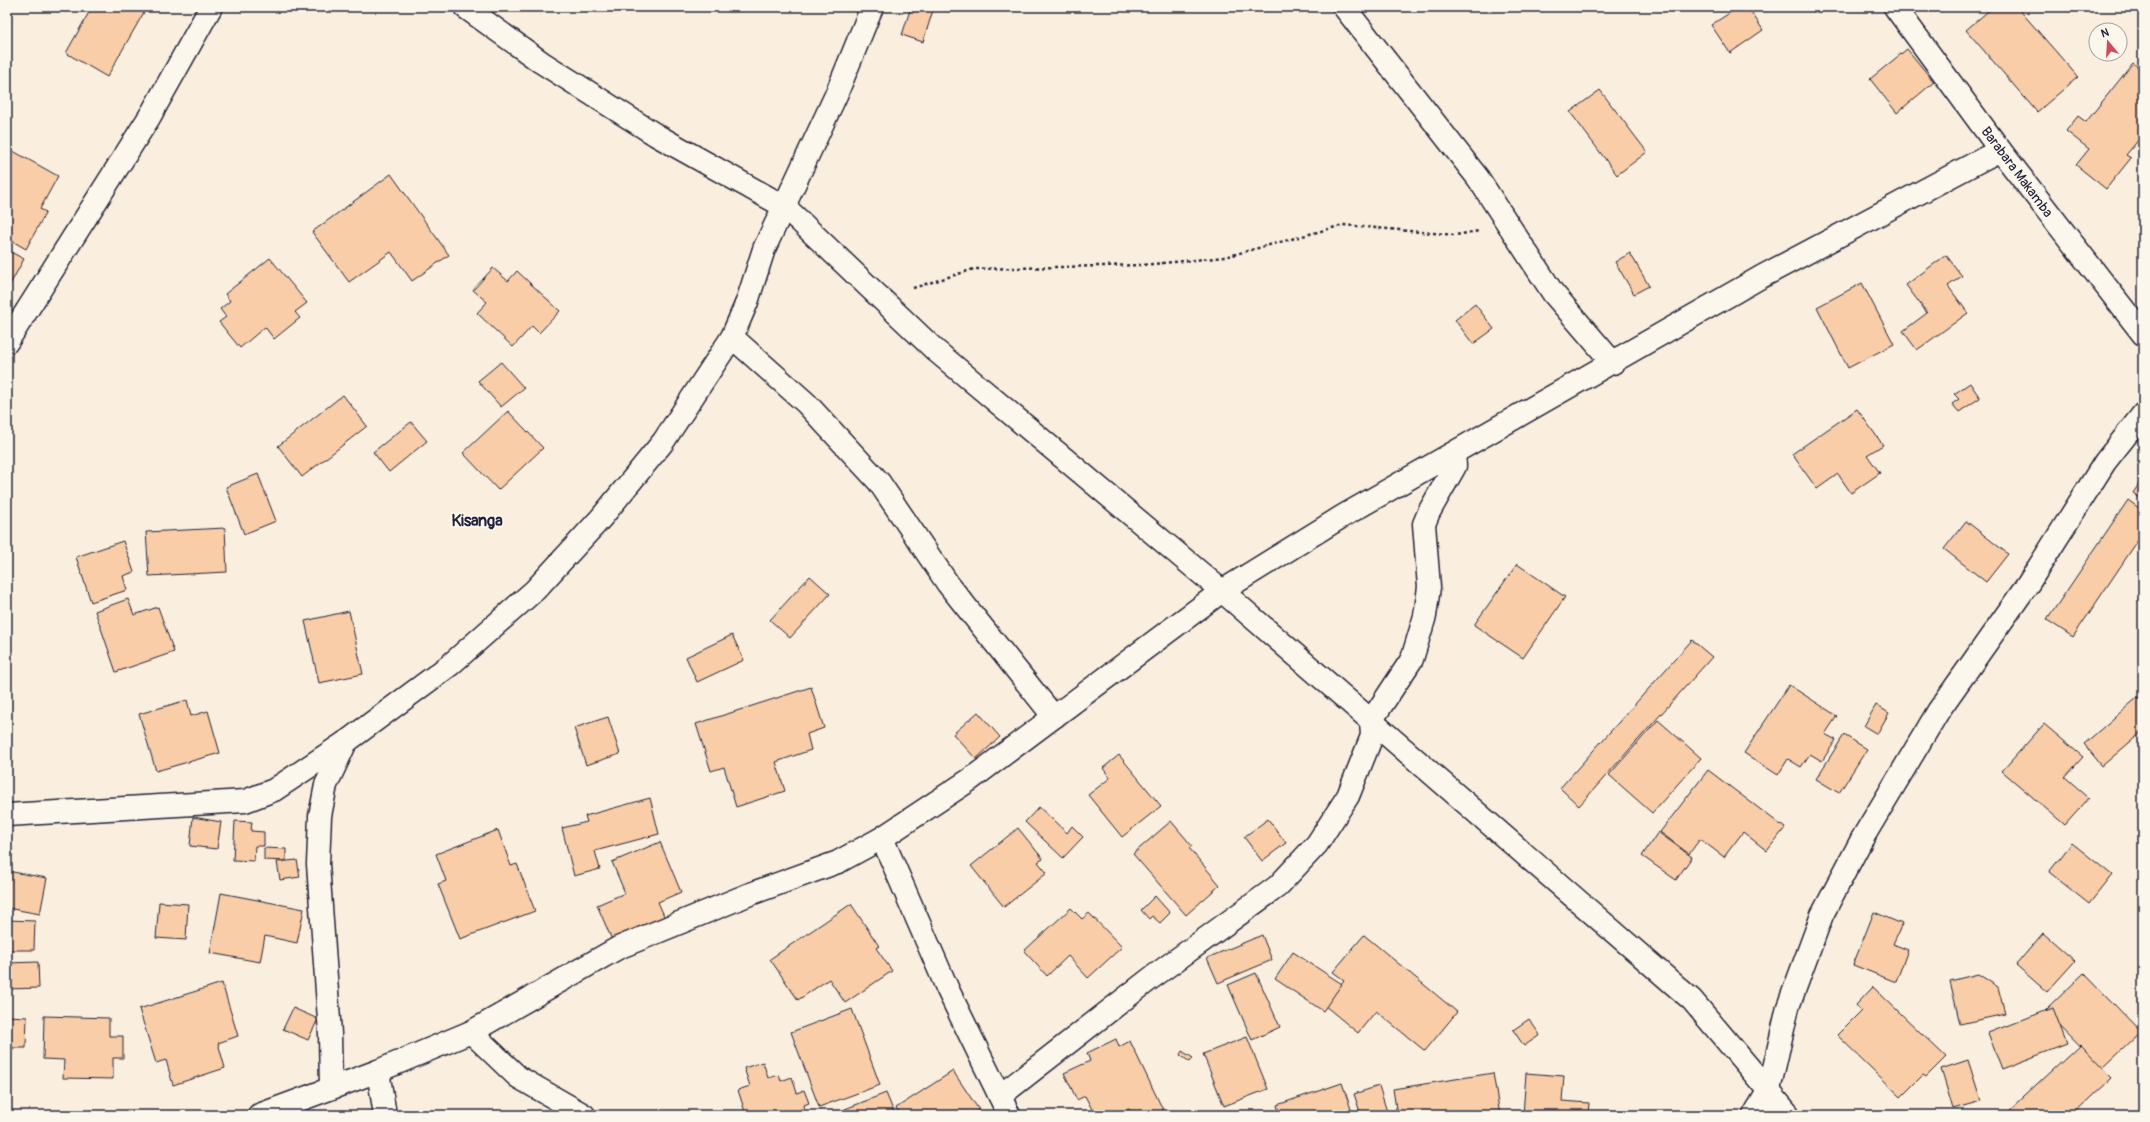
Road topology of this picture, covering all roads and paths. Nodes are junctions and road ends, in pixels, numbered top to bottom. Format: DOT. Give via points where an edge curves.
graph roads {
  1 [pos="211,7"];
  2 [pos="465,7"];
  3 [pos="872,7"];
  4 [pos="1344,7"];
  5 [pos="1895,7"];
  6 [pos="2000,150"];
  7 [pos="785,207"];
  8 [pos="1509,225"];
  9 [pos="882,298"];
  10 [pos="2143,334"];
  11 [pos="732,337"];
  12 [pos="7,342"];
  13 [pos="1613,362"];
  14 [pos="2143,414"];
  15 [pos="1454,454"];
  16 [pos="1222,591"];
  17 [pos="1054,717"];
  18 [pos="1372,721"];
  19 [pos="346,742"];
  20 [pos="7,815"];
  21 [pos="882,838"];
  22 [pos="471,1032"];
  23 [pos="378,1070"];
  24 [pos="331,1088"];
  25 [pos="1769,1090"];
  26 [pos="1004,1106"];
  27 [pos="259,1115"];
  28 [pos="385,1115"];
  29 [pos="584,1115"];
  30 [pos="1754,1115"];
  31 [pos="1789,1115"];
  1 -- 12 [label="street" via="150,116"];
  2 -- 7 [label="street" via="540,62 656,135"];
  3 -- 7 [label="street" via="836,95"];
  4 -- 8 [label="street" via="1478,178"];
  5 -- 6 [label="street, Barabara Makamba"];
  6 -- 10 [label="street, Barabara Makamba"];
  6 -- 13 [label="street" via="1761,277"];
  7 -- 9 [label="street"];
  7 -- 11 [label="street" via="764,248 747,302"];
  8 -- 9 [label="path" via="1455,235 1343,225 1225,257 1143,265 974,269"];
  8 -- 13 [label="street" via="1553,293"];
  9 -- 16 [label="street" via="934,350"];
  11 -- 17 [label="street" via="806,403 879,482 948,584"];
  11 -- 19 [label="street" via="663,442 601,518 535,590 450,665"];
  13 -- 15 [label="street"];
  14 -- 25 [label="street" via="2105,462 2028,584 1939,710 1862,839 1822,915 1790,1000"];
  15 -- 16 [label="street" via="1343,516"];
  15 -- 18 [label="street" via="1455,466 1424,524 1429,587 1425,616 1412,659"];
  16 -- 17 [label="street"];
  16 -- 18 [label="street"];
  17 -- 21 [label="street" via="971,779"];
  18 -- 25 [label="street" via="1692,1000"];
  18 -- 26 [label="street" via="1372,736 1348,796 1317,844 1278,886 1150,979"];
  19 -- 20 [label="street" via="274,790 245,801"];
  19 -- 24 [label="street" via="326,785 320,816 318,864 330,1034"];
  21 -- 22 [label="street" via="838,862 750,894 618,948"];
  21 -- 26 [label="street" via="948,990"];
  22 -- 23 [label="street"];
  22 -- 29 [label="street" via="518,1077"];
  23 -- 24 [label="street"];
  23 -- 28 [label="street"];
  24 -- 27 [label="street"];
  25 -- 30 [label="street"];
  25 -- 31 [label="street"];
}
